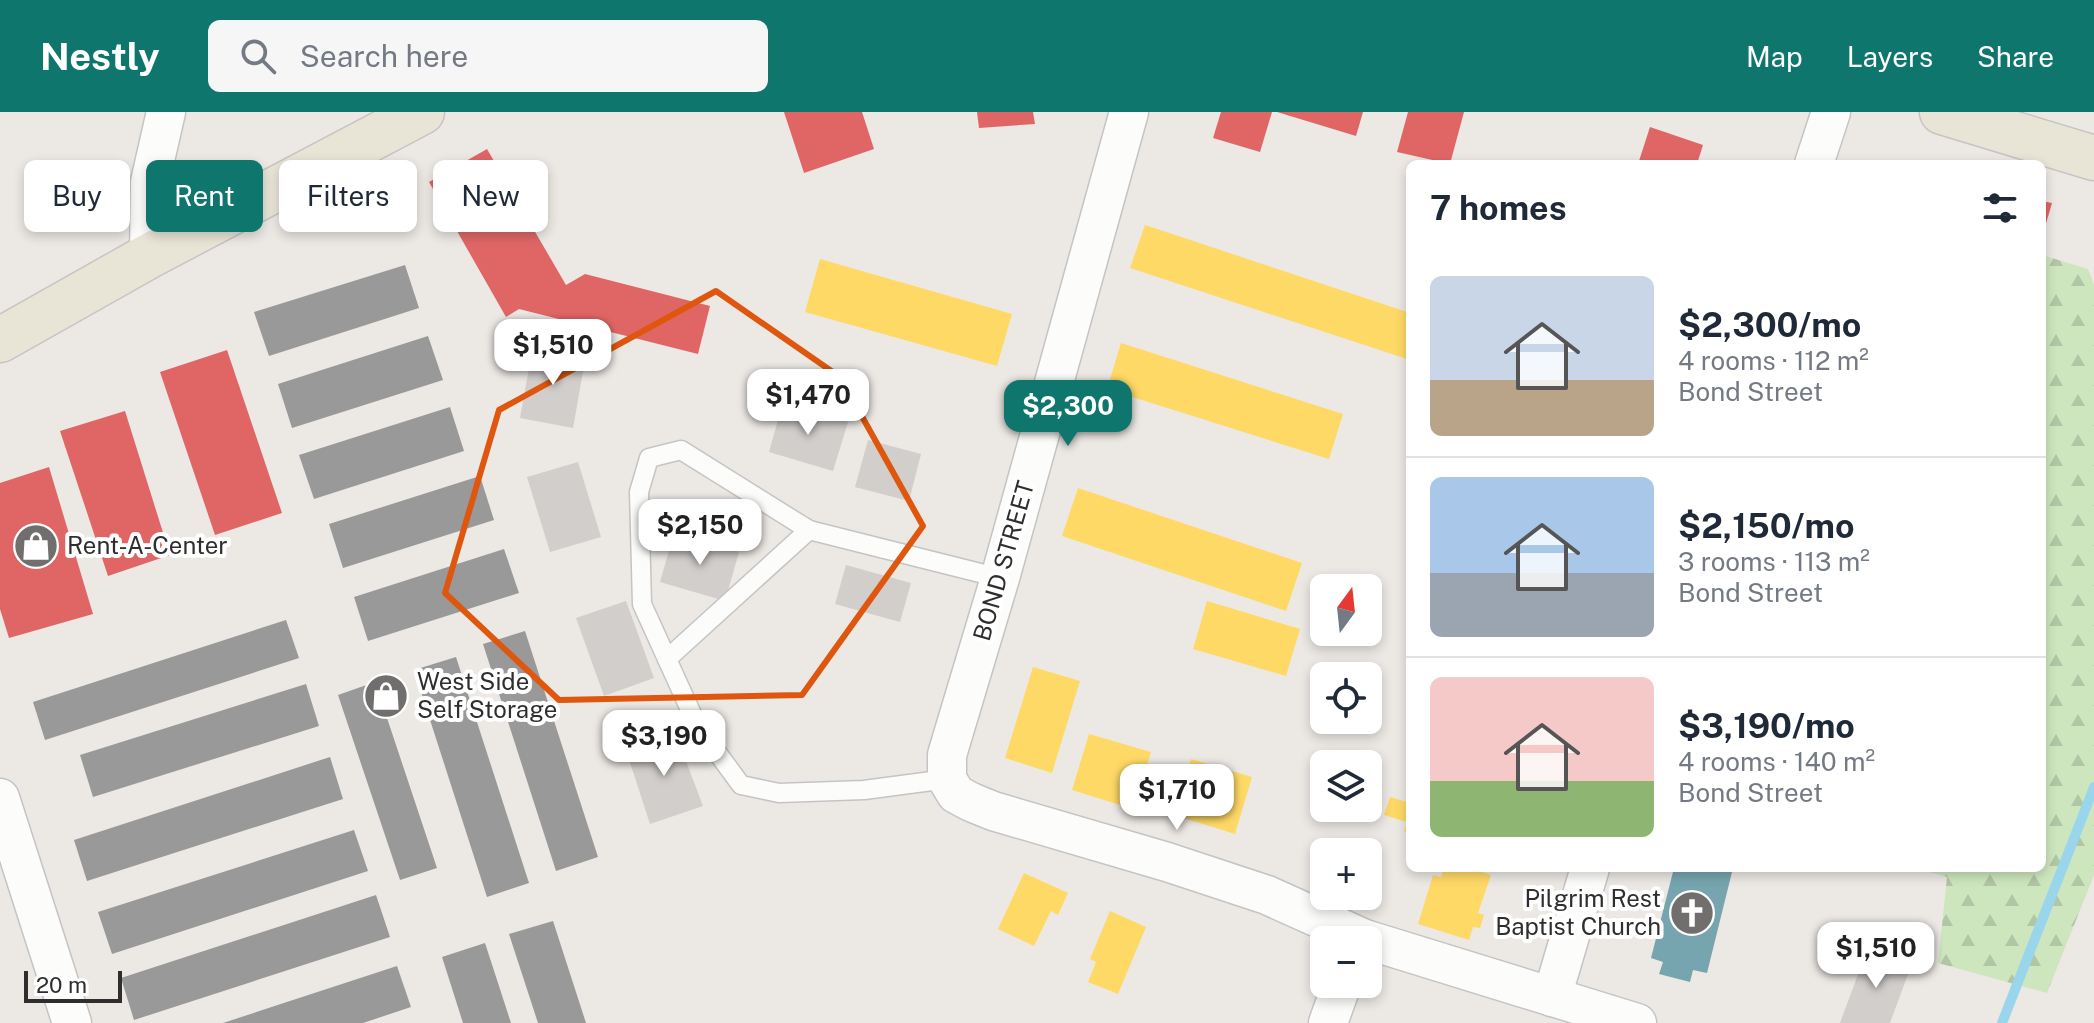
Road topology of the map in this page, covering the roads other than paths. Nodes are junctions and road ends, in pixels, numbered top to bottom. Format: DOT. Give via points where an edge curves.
graph roads {
  1 [pos="166,112"];
  2 [pos="422,112"];
  3 [pos="1129,112"];
  4 [pos="1831,112"];
  5 [pos="1942,112"];
  6 [pos="2094,158"];
  7 [pos="1815,160"];
  8 [pos="149,256"];
  9 [pos="0,340"];
  10 [pos="809,530"];
  11 [pos="1000,578"];
  12 [pos="667,659"];
  13 [pos="947,779"];
  14 [pos="0,798"];
  15 [pos="1589,872"];
  16 [pos="1334,926"];
  17 [pos="1382,945"];
  18 [pos="1552,997"];
  19 [pos="1337,998"];
  20 [pos="72,1023"];
  21 [pos="1328,1023"];
  22 [pos="1637,1023"];
  1 -- 8 [label="street" via="150,182"];
  2 -- 8 [label="main road"];
  3 -- 11 [label="street, BOND STREET"];
  4 -- 7 [label="street"];
  5 -- 6 [label="main road"];
  8 -- 9 [label="main road"];
  10 -- 11 [label="lane"];
  10 -- 12 [label="lane"];
  10 -- 12 [label="lane" via="681,450 649,458 639,492 642,604"];
  11 -- 13 [label="street, BOND STREET" via="947,755"];
  12 -- 13 [label="lane" via="697,725 741,785 779,793 864,790"];
  13 -- 16 [label="street" via="956,794 993,811 1267,895"];
  14 -- 20 [label="street"];
  15 -- 18 [label="street"];
  17 -- 18 [label="street"];
  18 -- 22 [label="street"];
  19 -- 21 [label="street"];
}
